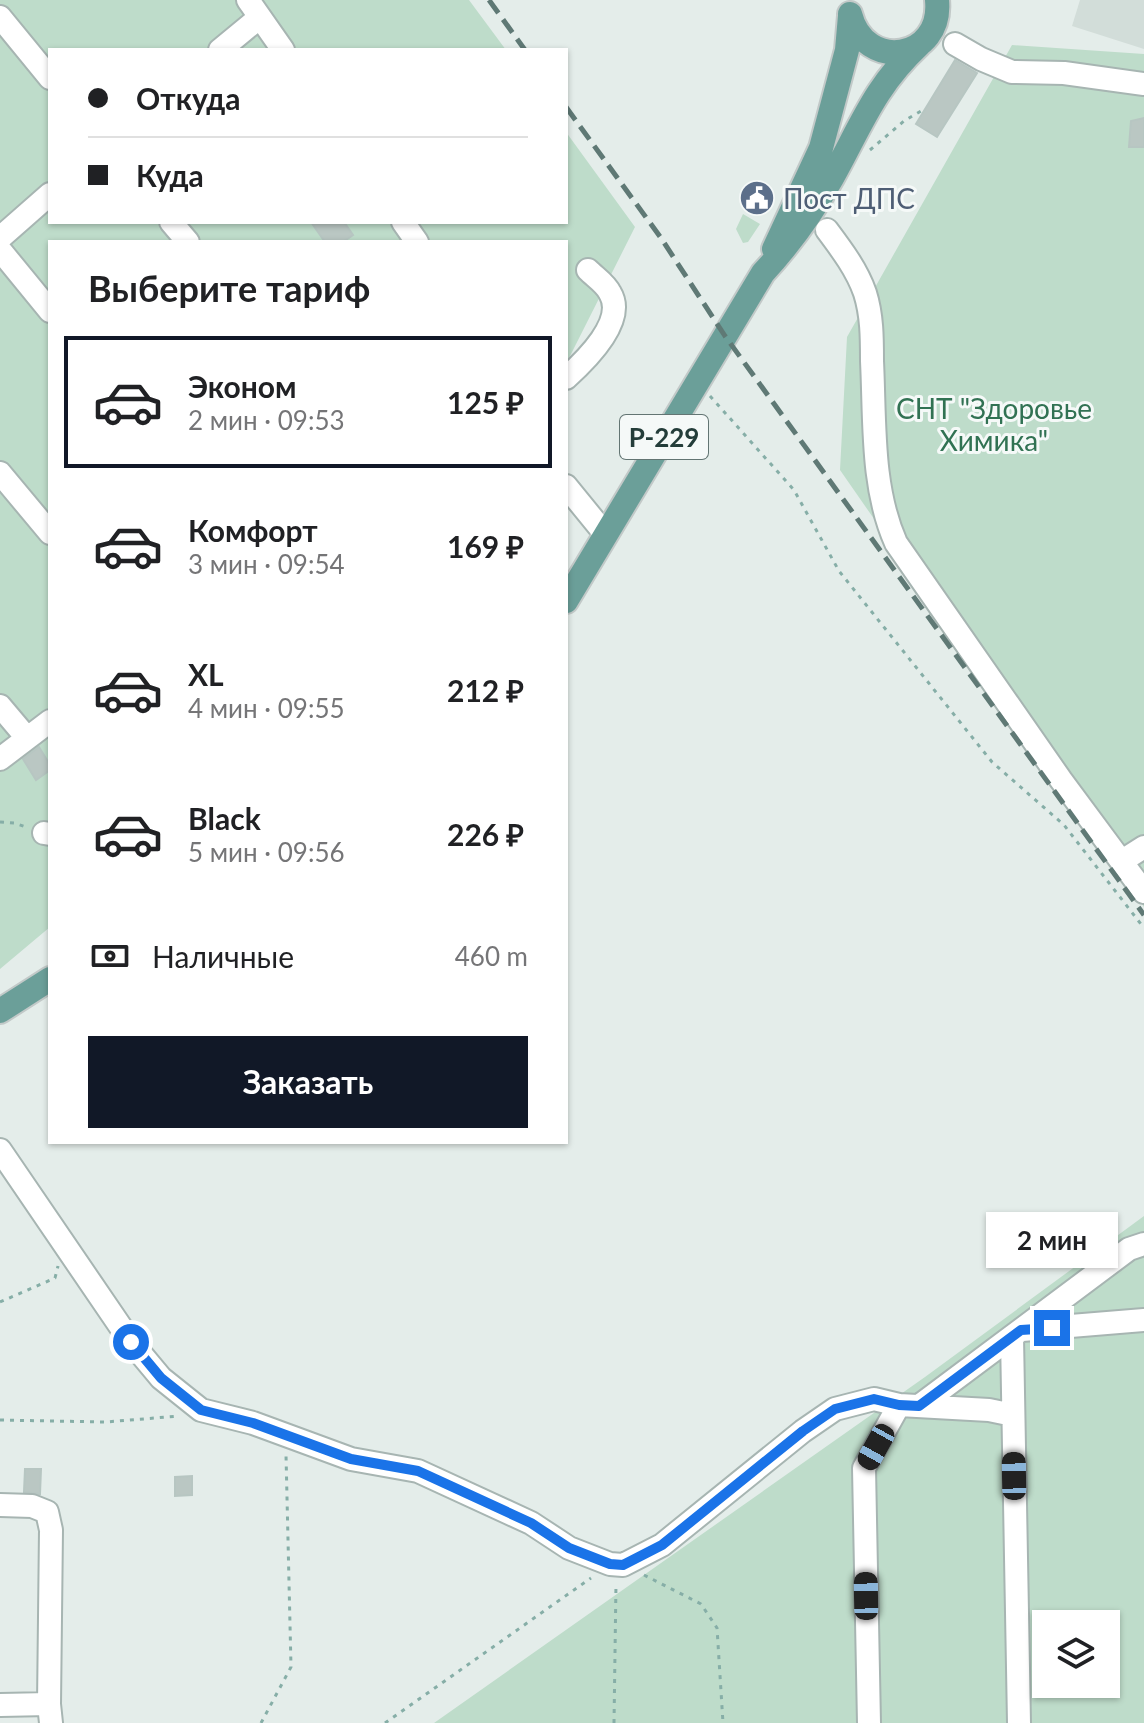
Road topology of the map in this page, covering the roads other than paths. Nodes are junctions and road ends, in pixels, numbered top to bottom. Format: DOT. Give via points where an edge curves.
graph roads {
  1 [pos="937,0"];
  2 [pos="951,0"];
  3 [pos="850,5"];
  4 [pos="254,9"];
  5 [pos="0,17"];
  6 [pos="927,35"];
  7 [pos="955,44"];
  8 [pos="222,48"];
  9 [pos="282,48"];
  10 [pos="48,76"];
  11 [pos="1144,84"];
  12 [pos="48,196"];
  13 [pos="812,214"];
  14 [pos="173,224"];
  15 [pos="0,238"];
  16 [pos="186,240"];
  17 [pos="0,250"];
  18 [pos="588,270"];
  19 [pos="48,309"];
  20 [pos="568,376"];
  21 [pos="0,473"];
  22 [pos="568,488"];
  23 [pos="48,531"];
  24 [pos="606,535"];
  25 [pos="568,598"];
  26 [pos="0,706"];
  27 [pos="48,722"];
  28 [pos="27,738"];
  29 [pos="0,759"];
  30 [pos="1144,847"];
  31 [pos="1122,861"];
  32 [pos="1144,892"];
  33 [pos="48,980"];
  34 [pos="0,1011"];
  35 [pos="0,1150"];
  36 [pos="1144,1244"];
  37 [pos="1144,1320"];
  38 [pos="1016,1333"];
  39 [pos="909,1405"];
  40 [pos="1013,1415"];
  41 [pos="0,1505"];
  42 [pos="0,1705"];
  43 [pos="50,1713"];
  44 [pos="869,1723"];
  45 [pos="1019,1723"];
  1 -- 6 [label="main road" via="938,14"];
  2 -- 6 [label="main road"];
  3 -- 6 [label="main road" via="854,28 872,47 896,53"];
  3 -- 13 [label="main road" via="847,50 817,159"];
  4 -- 8 [label="street"];
  4 -- 9 [label="street"];
  5 -- 10 [label="street"];
  6 -- 13 [label="main road" via="876,95"];
  7 -- 11 [label="street" via="1012,72"];
  12 -- 15 [label="street"];
  13 -- 24 [label="main road, Р-229" via="763,273"];
  13 -- 31 [label="street" via="855,270 866,295 881,496 896,543"];
  14 -- 16 [label="street"];
  17 -- 19 [label="street"];
  18 -- 20 [label="street" via="611,294 614,316 592,354"];
  21 -- 23 [label="street"];
  22 -- 24 [label="street"];
  24 -- 25 [label="main road, Р-229"];
  26 -- 28 [label="street"];
  27 -- 28 [label="street"];
  28 -- 29 [label="street"];
  30 -- 31 [label="street"];
  31 -- 32 [label="street"];
  33 -- 34 [label="main road"];
  35 -- 39 [label="street" via="131,1342 161,1378 201,1410 351,1459 418,1471 531,1523 569,1548 617,1565 662,1545 835,1409 874,1399"];
  36 -- 38 [label="street" via="1129,1249"];
  37 -- 38 [label="street"];
  38 -- 39 [label="street"];
  38 -- 40 [label="street"];
  39 -- 40 [label="street"];
  39 -- 44 [label="street" via="864,1468"];
  40 -- 45 [label="street"];
  41 -- 43 [label="street" via="47,1512"];
  42 -- 43 [label="street"];
}
